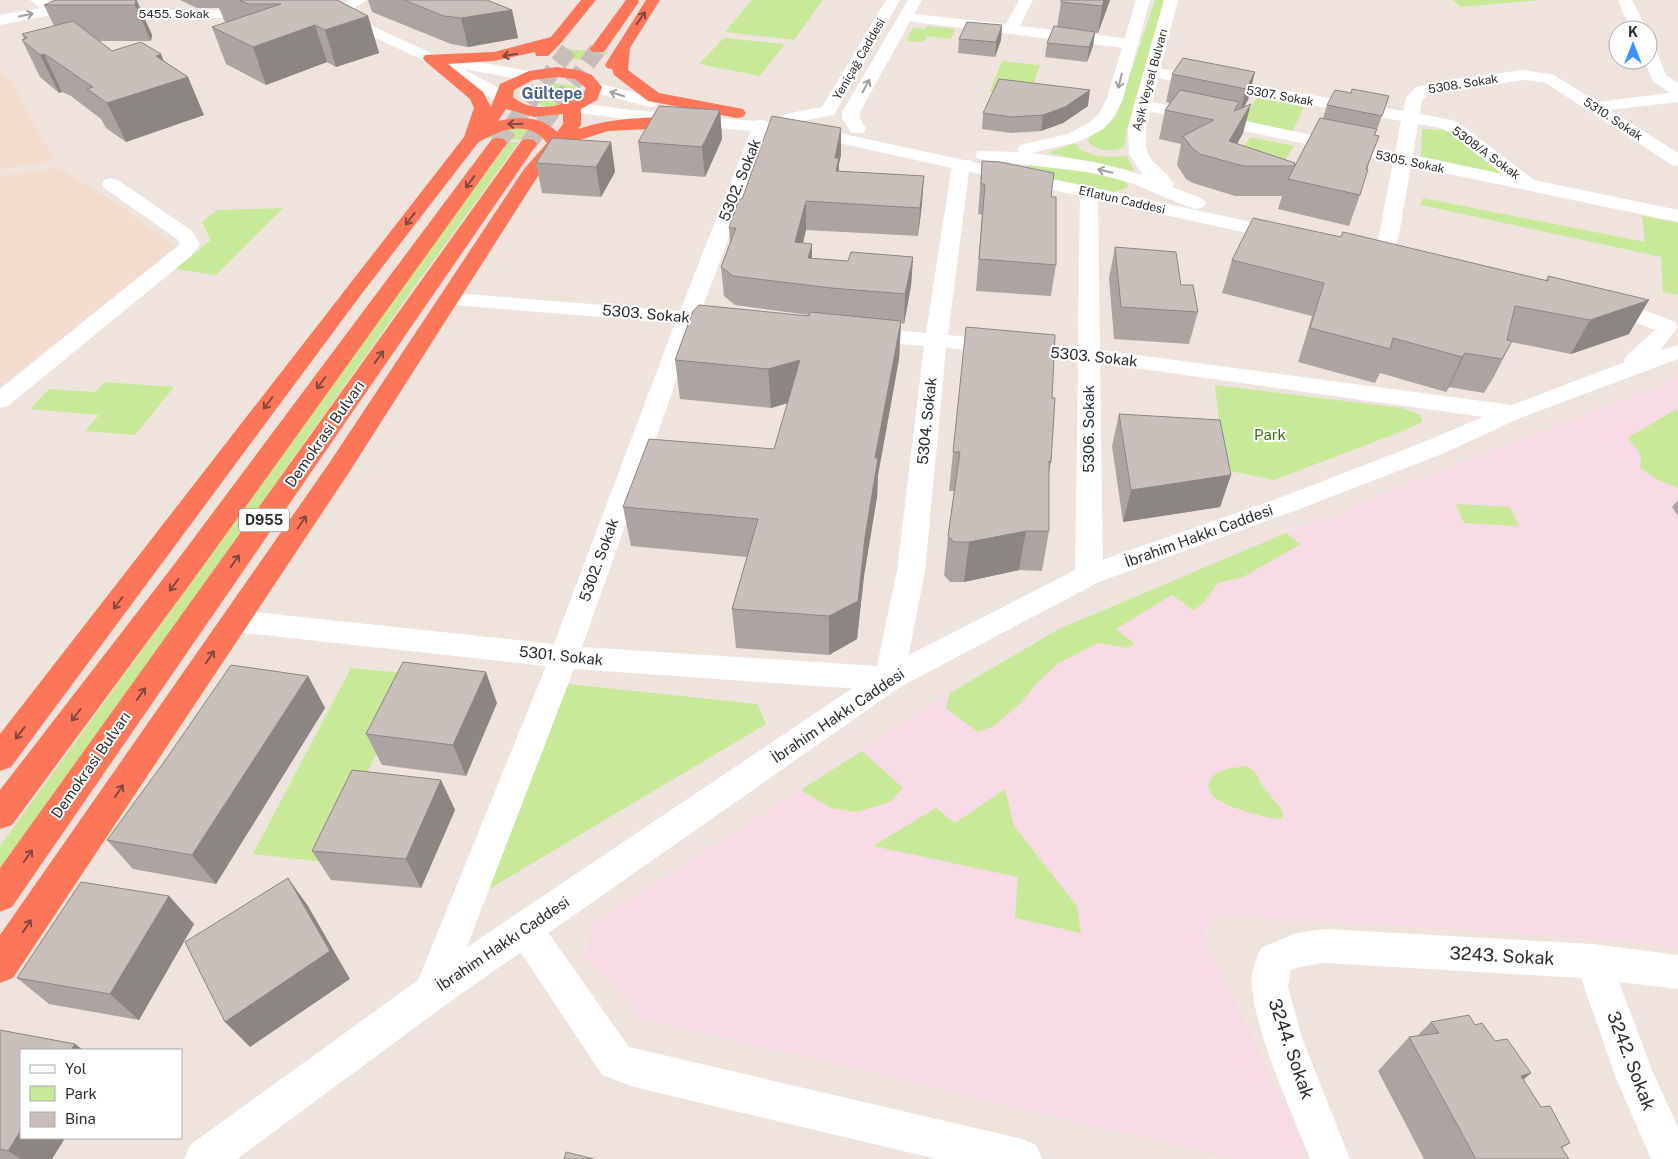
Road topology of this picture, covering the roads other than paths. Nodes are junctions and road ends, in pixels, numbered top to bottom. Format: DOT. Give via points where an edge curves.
graph roads {
  1 [pos="37,0"];
  2 [pos="360,0"];
  3 [pos="589,0"];
  4 [pos="633,0"];
  5 [pos="653,0"];
  6 [pos="893,0"];
  7 [pos="915,0"];
  8 [pos="1026,0"];
  9 [pos="1143,0"];
  10 [pos="1171,0"];
  11 [pos="1625,0"];
  12 [pos="335,8"];
  13 [pos="52,10"];
  14 [pos="276,14"];
  15 [pos="905,16"];
  16 [pos="0,20"];
  17 [pos="1634,20"];
  18 [pos="1011,29"];
  19 [pos="556,40"];
  20 [pos="1132,44"];
  21 [pos="598,49"];
  22 [pos="623,49"];
  23 [pos="431,58"];
  24 [pos="1656,70"];
  25 [pos="1152,72"];
  26 [pos="529,76"];
  27 [pos="1548,78"];
  28 [pos="594,87"];
  29 [pos="1678,91"];
  30 [pos="1678,97"];
  31 [pos="504,98"];
  32 [pos="1143,105"];
  33 [pos="572,107"];
  34 [pos="1594,107"];
  35 [pos="791,118"];
  36 [pos="749,119"];
  37 [pos="1409,119"];
  38 [pos="704,122"];
  39 [pos="857,129"];
  40 [pos="1090,130"];
  41 [pos="471,140"];
  42 [pos="556,142"];
  43 [pos="498,143"];
  44 [pos="528,144"];
  45 [pos="1122,150"];
  46 [pos="1030,152"];
  47 [pos="972,159"];
  48 [pos="1402,160"];
  49 [pos="1678,161"];
  50 [pos="1021,177"];
  51 [pos="1147,178"];
  52 [pos="111,184"];
  53 [pos="1532,187"];
  54 [pos="1089,192"];
  55 [pos="1114,198"];
  56 [pos="1678,216"];
  57 [pos="1382,251"];
  58 [pos="1584,296"];
  59 [pos="465,300"];
  60 [pos="690,317"];
  61 [pos="1675,321"];
  62 [pos="749,323"];
  63 [pos="837,332"];
  64 [pos="936,342"];
  65 [pos="1678,352"];
  66 [pos="1089,356"];
  67 [pos="1626,370"];
  68 [pos="0,402"];
  69 [pos="1512,412"];
  70 [pos="1088,576"];
  71 [pos="235,621"];
  72 [pos="564,657"];
  73 [pos="889,679"];
  74 [pos="0,758"];
  75 [pos="0,814"];
  76 [pos="0,896"];
  77 [pos="526,930"];
  78 [pos="1325,946"];
  79 [pos="1593,961"];
  80 [pos="0,966"];
  81 [pos="1678,972"];
  82 [pos="432,993"];
  83 [pos="204,1159"];
  84 [pos="1022,1159"];
  85 [pos="1330,1159"];
  86 [pos="1672,1159"];
  1 -- 13 [label="street, 5455. Sokak"];
  2 -- 12 [label="street"];
  3 -- 19 [label="highway"];
  4 -- 21 [label="highway"];
  22 -- 5 [label="highway, one-way"];
  6 -- 35 [label="street, Yeniçağ Caddesi" via="828,110"];
  7 -- 15 [label="street, Yeniçağ Caddesi"];
  8 -- 18 [label="street"];
  9 -- 20 [label="street, Aşık Veysal Bulvarı"];
  10 -- 25 [label="street, Aşık Veysal Bulvarı"];
  11 -- 17 [label="street"];
  12 -- 23 [label="street" via="358,24"];
  13 -- 14 [label="street, 5455. Sokak" via="72,14"];
  16 -- 13 [label="street, one-way"];
  15 -- 18 [label="street"];
  39 -- 15 [label="street, Yeniçağ Caddesi, one-way" via="851,112"];
  18 -- 20 [label="street"];
  19 -- 22 [label="highway" via="552,58 565,65 607,62"];
  19 -- 23 [label="highway, one-way" via="522,53 486,59"];
  19 -- 26 [label="highway" via="530,64"];
  20 -- 40 [label="street, Aşık Veysal Bulvarı, one-way" via="1112,106 1105,118"];
  22 -- 28 [label="highway"];
  22 -- 36 [label="highway" via="620,72 654,97"];
  23 -- 26 [label="street"];
  23 -- 31 [label="street"];
  23 -- 41 [label="highway" via="477,96 483,108"];
  24 -- 29 [label="street" via="1659,78"];
  25 -- 32 [label="street, Aşık Veysal Bulvarı"];
  25 -- 37 [label="street, 5307. Sokak"];
  26 -- 28 [label="highway" via="568,73 586,78"];
  26 -- 31 [label="highway" via="506,88"];
  27 -- 34 [label="street, 5310. Sokak"];
  27 -- 37 [label="street, 5308. Sokak" via="1523,75 1422,90 1414,98"];
  28 -- 33 [label="highway" via="591,96"];
  36 -- 28 [label="street, Eflatun Caddesi, one-way" via="642,101"];
  30 -- 34 [label="street"];
  31 -- 33 [label="highway" via="514,107 536,112"];
  31 -- 41 [label="highway" via="494,116"];
  32 -- 45 [label="street, Aşık Veysal Bulvarı"];
  32 -- 48 [label="street, 5305. Sokak"];
  33 -- 38 [label="street, Eflatun Caddesi"];
  33 -- 42 [label="highway" via="572,125"];
  34 -- 49 [label="street, 5310. Sokak"];
  35 -- 36 [label="street, Eflatun Caddesi"];
  35 -- 39 [label="street, Eflatun Caddesi"];
  36 -- 38 [label="street, Eflatun Caddesi"];
  36 -- 47 [label="street, Eflatun Caddesi"];
  36 -- 60 [label="street, 5302. Sokak" via="759,133"];
  37 -- 48 [label="street, 5308. Sokak"];
  37 -- 53 [label="street, 5308/A Sokak" via="1432,121 1456,129"];
  38 -- 42 [label="highway" via="605,126"];
  39 -- 47 [label="street, Eflatun Caddesi"];
  40 -- 45 [label="street" via="1082,138 1084,146 1096,152"];
  40 -- 46 [label="street, Aşık Veysal Bulvarı"];
  42 -- 41 [label="highway, one-way" via="540,126 520,124 492,128"];
  41 -- 74 [label="highway, one-way"];
  71 -- 42 [label="highway, one-way" via="531,173"];
  43 -- 75 [label="highway, D955, one-way" via="186,569"];
  76 -- 44 [label="highway, Demokrasi Bulvarı / D955, one-way"];
  45 -- 51 [label="street, Aşık Veysal Bulvarı" via="1139,161"];
  46 -- 47 [label="street, Eflatun Caddesi"];
  46 -- 50 [label="street" via="1018,166"];
  51 -- 46 [label="street, Eflatun Caddesi, one-way"];
  47 -- 50 [label="street, Eflatun Caddesi"];
  47 -- 64 [label="street, 5304. Sokak" via="960,171"];
  48 -- 53 [label="street, 5305. Sokak"];
  48 -- 57 [label="street, 5308. Sokak" via="1388,240"];
  50 -- 54 [label="street, Eflatun Caddesi"];
  51 -- 55 [label="street" via="1133,195"];
  51 -- 55 [label="street, Eflatun Caddesi" via="1183,200 1298,234"];
  52 -- 68 [label="street" via="185,235 190,244"];
  53 -- 56 [label="street, 5305. Sokak"];
  54 -- 55 [label="street, Eflatun Caddesi"];
  54 -- 66 [label="street, 5306. Sokak"];
  58 -- 61 [label="street" via="1656,308"];
  59 -- 60 [label="street, 5303. Sokak"];
  60 -- 62 [label="street, 5303. Sokak"];
  60 -- 72 [label="street, 5302. Sokak"];
  61 -- 67 [label="street" via="1662,338 1647,347"];
  63 -- 64 [label="street, 5303. Sokak"];
  64 -- 66 [label="street, 5303. Sokak"];
  64 -- 73 [label="street, 5304. Sokak" via="911,571"];
  65 -- 67 [label="street, İbrahim Hakkı Caddesi"];
  66 -- 69 [label="street, 5303. Sokak"];
  66 -- 70 [label="street, 5306. Sokak"];
  67 -- 69 [label="street, İbrahim Hakkı Caddesi"];
  69 -- 70 [label="street, İbrahim Hakkı Caddesi" via="1433,448 1294,502"];
  70 -- 73 [label="street, İbrahim Hakkı Caddesi"];
  71 -- 72 [label="street, 5301. Sokak"];
  80 -- 71 [label="highway, one-way"];
  72 -- 73 [label="street, 5301. Sokak"];
  72 -- 82 [label="street, 5302. Sokak"];
  73 -- 77 [label="street, İbrahim Hakkı Caddesi"];
  77 -- 82 [label="street, İbrahim Hakkı Caddesi"];
  77 -- 84 [label="street" via="616,1061"];
  78 -- 79 [label="street, 3243. Sokak"];
  78 -- 85 [label="street, 3244. Sokak" via="1296,950 1274,960 1270,987 1283,1038"];
  79 -- 81 [label="street, 3243. Sokak"];
  79 -- 86 [label="street, 3242. Sokak" via="1635,1078"];
  82 -- 83 [label="street, İbrahim Hakkı Caddesi"];
}
